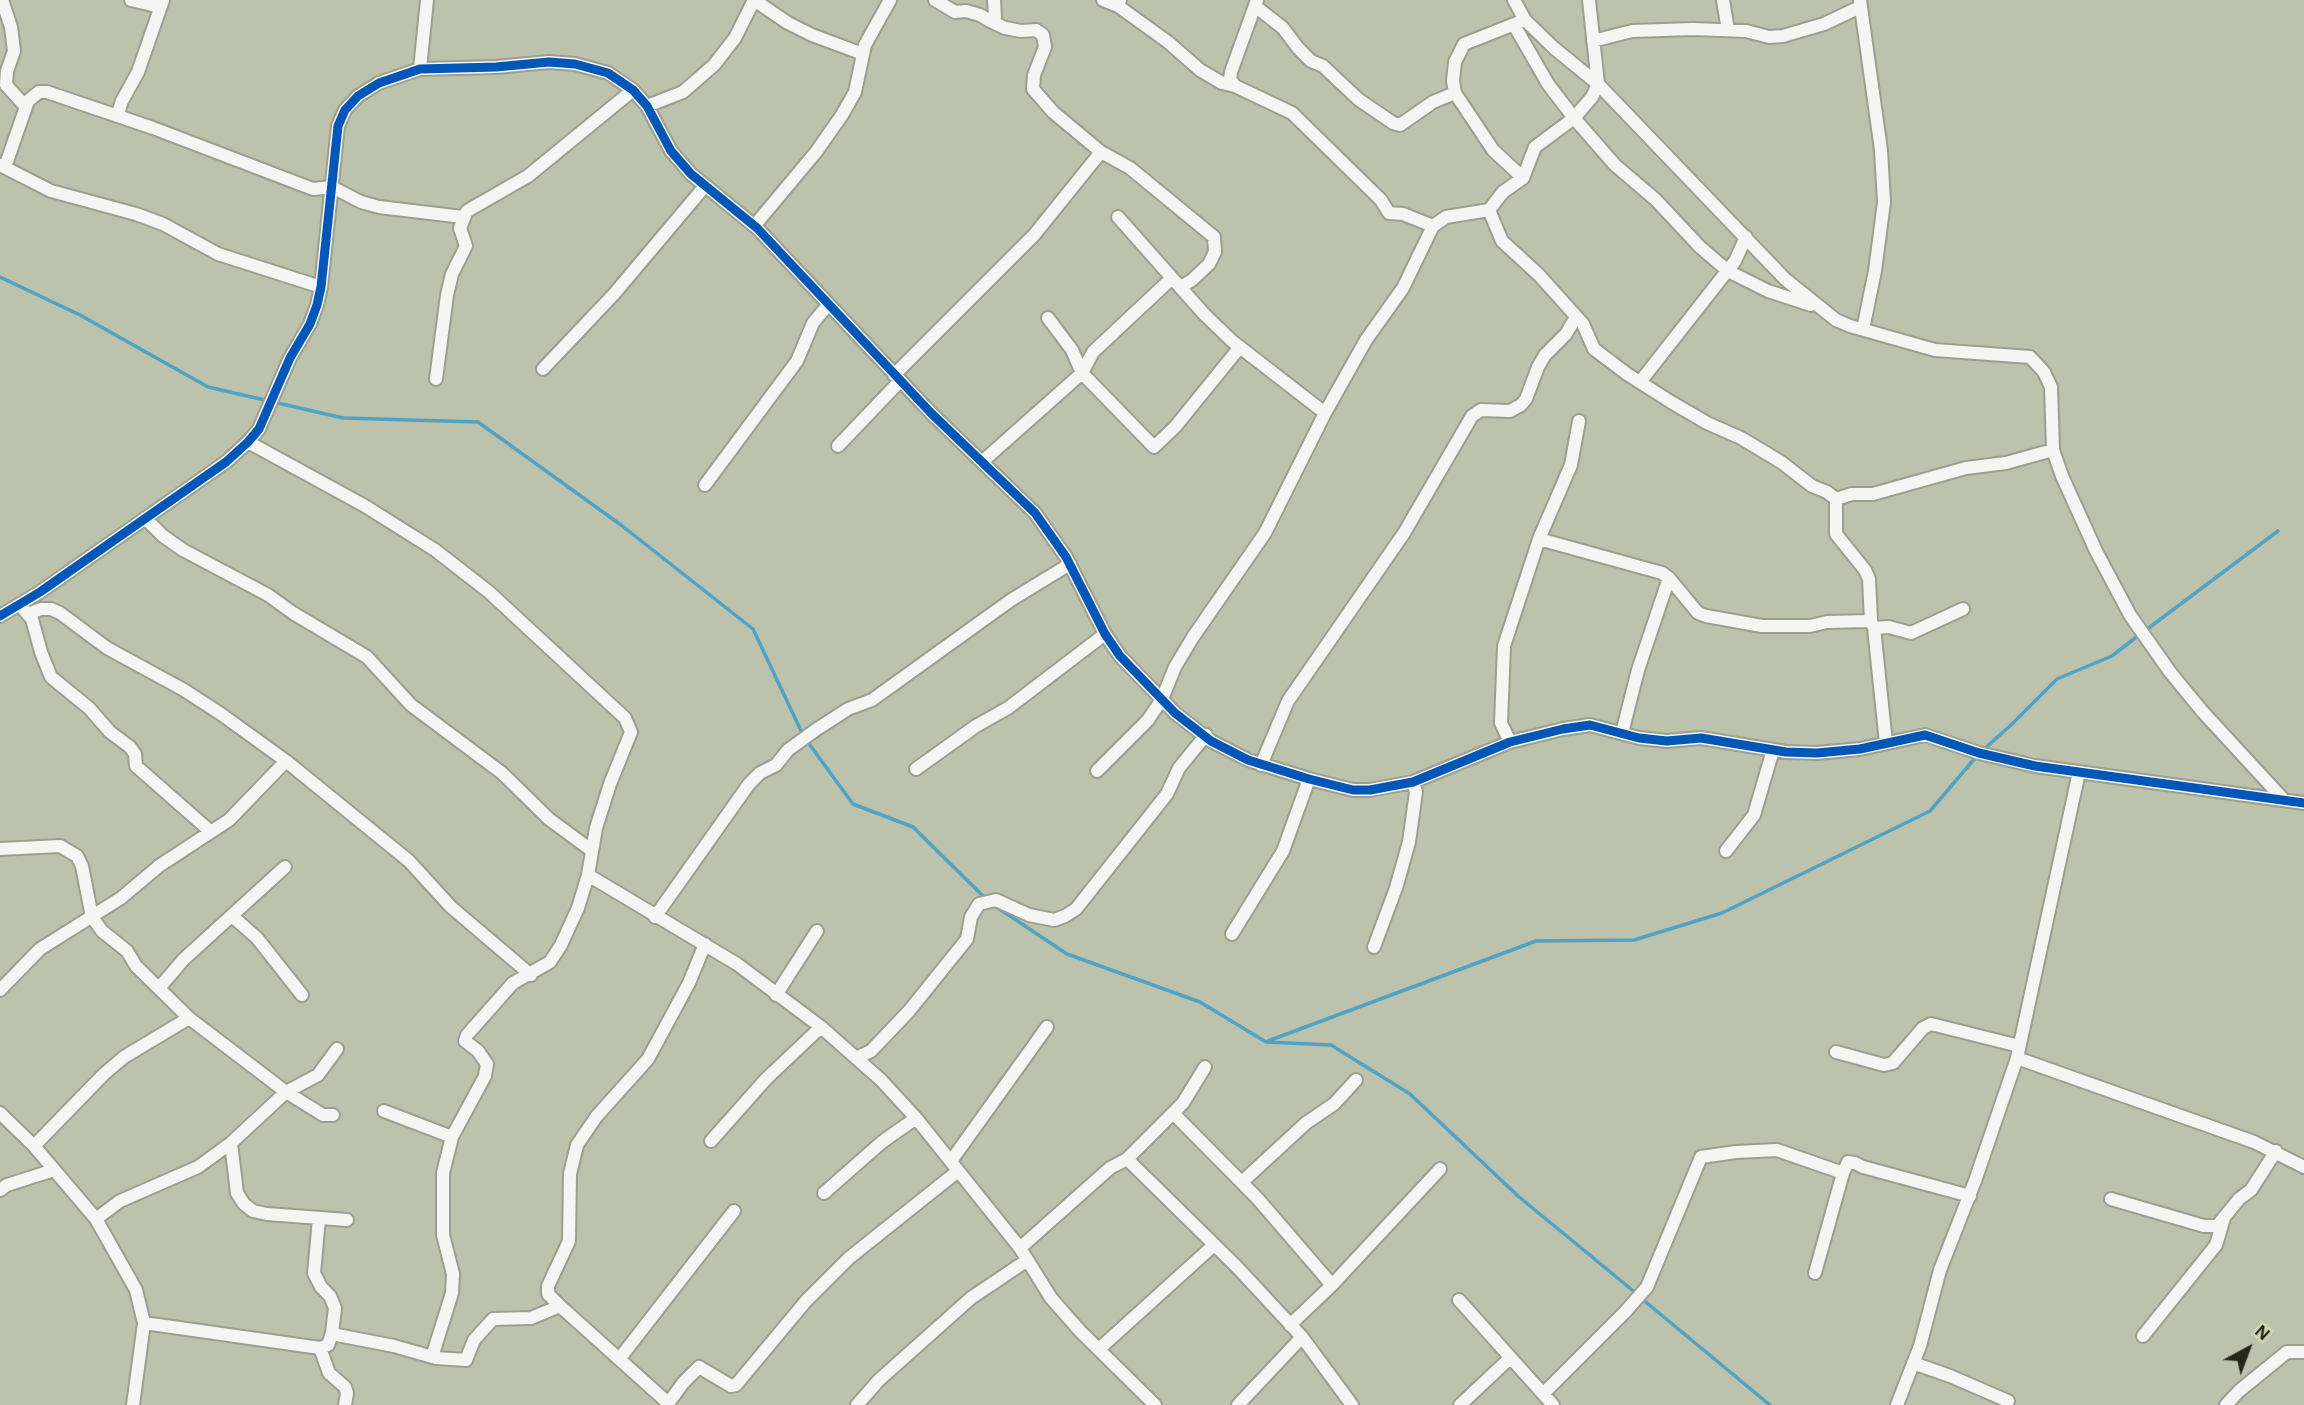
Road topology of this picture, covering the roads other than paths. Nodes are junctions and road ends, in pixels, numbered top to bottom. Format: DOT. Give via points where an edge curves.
graph roads {
  1 [pos="2,0"];
  2 [pos="131,0"];
  3 [pos="427,0"];
  4 [pos="754,0"];
  5 [pos="890,0"];
  6 [pos="935,0"];
  7 [pos="994,0"];
  8 [pos="1103,0"];
  9 [pos="1514,0"];
  10 [pos="1589,0"];
  11 [pos="1723,0"];
  12 [pos="161,3"];
  13 [pos="1119,3"];
  14 [pos="1256,3"];
  15 [pos="1860,3"];
  16 [pos="990,20"];
  17 [pos="1520,22"];
  18 [pos="1728,30"];
  19 [pos="1546,40"];
  20 [pos="1593,41"];
  21 [pos="863,54"];
  22 [pos="1530,54"];
  23 [pos="420,69"];
  24 [pos="1598,84"];
  25 [pos="1235,86"];
  26 [pos="633,90"];
  27 [pos="1455,93"];
  28 [pos="25,106"];
  29 [pos="647,106"];
  30 [pos="117,116"];
  31 [pos="1574,118"];
  32 [pos="1101,152"];
  33 [pos="3,166"];
  34 [pos="1523,178"];
  35 [pos="705,186"];
  36 [pos="332,187"];
  37 [pos="1489,209"];
  38 [pos="463,217"];
  39 [pos="1118,217"];
  40 [pos="755,225"];
  41 [pos="1433,226"];
  42 [pos="1746,237"];
  43 [pos="1728,271"];
  44 [pos="1176,283"];
  45 [pos="321,287"];
  46 [pos="828,305"];
  47 [pos="1818,307"];
  48 [pos="1576,317"];
  49 [pos="1048,318"];
  50 [pos="1863,329"];
  51 [pos="1240,347"];
  52 [pos="543,369"];
  53 [pos="1082,373"];
  54 [pos="897,378"];
  55 [pos="436,379"];
  56 [pos="1640,382"];
  57 [pos="1325,412"];
  58 [pos="1579,422"];
  59 [pos="248,442"];
  60 [pos="838,446"];
  61 [pos="2053,450"];
  62 [pos="983,461"];
  63 [pos="705,485"];
  64 [pos="1836,499"];
  65 [pos="145,518"];
  66 [pos="1539,539"];
  67 [pos="1070,565"];
  68 [pos="1669,578"];
  69 [pos="1963,609"];
  70 [pos="23,610"];
  71 [pos="0,616"];
  72 [pos="1872,624"];
  73 [pos="1105,634"];
  74 [pos="1162,699"];
  75 [pos="1622,733"];
  76 [pos="1206,735"];
  77 [pos="1510,742"];
  78 [pos="1886,743"];
  79 [pos="1773,750"];
  80 [pos="286,761"];
  81 [pos="1261,765"];
  82 [pos="916,769"];
  83 [pos="1097,771"];
  84 [pos="2079,772"];
  85 [pos="1309,779"];
  86 [pos="1413,782"];
  87 [pos="2283,799"];
  88 [pos="2304,803"];
  89 [pos="209,831"];
  90 [pos="0,849"];
  91 [pos="590,850"];
  92 [pos="1726,851"];
  93 [pos="285,867"];
  94 [pos="587,875"];
  95 [pos="92,916"];
  96 [pos="232,916"];
  97 [pos="655,917"];
  98 [pos="817,931"];
  99 [pos="1232,934"];
  100 [pos="705,944"];
  101 [pos="1374,947"];
  102 [pos="531,975"];
  103 [pos="159,988"];
  104 [pos="0,989"];
  105 [pos="302,995"];
  106 [pos="776,995"];
  107 [pos="189,1018"];
  108 [pos="821,1027"];
  109 [pos="1047,1027"];
  110 [pos="337,1049"];
  111 [pos="1836,1052"];
  112 [pos="2018,1052"];
  113 [pos="856,1058"];
  114 [pos="1205,1067"];
  115 [pos="1356,1080"];
  116 [pos="286,1092"];
  117 [pos="384,1111"];
  118 [pos="0,1113"];
  119 [pos="1173,1113"];
  120 [pos="334,1115"];
  121 [pos="916,1118"];
  122 [pos="452,1137"];
  123 [pos="711,1141"];
  124 [pos="231,1143"];
  125 [pos="34,1146"];
  126 [pos="2276,1152"];
  127 [pos="1127,1159"];
  128 [pos="954,1166"];
  129 [pos="2304,1167"];
  130 [pos="1440,1169"];
  131 [pos="54,1170"];
  132 [pos="1843,1172"];
  133 [pos="1242,1182"];
  134 [pos="0,1190"];
  135 [pos="824,1193"];
  136 [pos="1970,1196"];
  137 [pos="2111,1199"];
  138 [pos="734,1210"];
  139 [pos="2225,1218"];
  140 [pos="96,1219"];
  141 [pos="320,1219"];
  142 [pos="347,1220"];
  143 [pos="1214,1245"];
  144 [pos="1020,1248"];
  145 [pos="1026,1261"];
  146 [pos="1815,1273"];
  147 [pos="1332,1285"];
  148 [pos="1460,1300"];
  149 [pos="559,1306"];
  150 [pos="144,1323"];
  151 [pos="1290,1325"];
  152 [pos="332,1334"];
  153 [pos="2143,1336"];
  154 [pos="1303,1337"];
  155 [pos="320,1348"];
  156 [pos="1099,1349"];
  157 [pos="2304,1352"];
  158 [pos="432,1357"];
  159 [pos="620,1358"];
  160 [pos="1510,1358"];
  161 [pos="1913,1363"];
  162 [pos="1543,1394"];
  163 [pos="2008,1401"];
  164 [pos="667,1404"];
  165 [pos="133,1405"];
  166 [pos="345,1405"];
  167 [pos="857,1405"];
  168 [pos="1155,1405"];
  169 [pos="1238,1405"];
  170 [pos="1352,1405"];
  171 [pos="1460,1405"];
  172 [pos="1553,1405"];
  173 [pos="1897,1405"];
  174 [pos="2226,1405"];
  1 -- 28 [label="street" via="14,51 6,85"];
  2 -- 12 [label="street"];
  3 -- 23 [label="street"];
  4 -- 21 [label="street" via="812,35"];
  4 -- 29 [label="street" via="735,38 714,65 683,92"];
  5 -- 21 [label="street"];
  6 -- 16 [label="street" via="956,12"];
  7 -- 16 [label="street" via="995,17"];
  8 -- 13 [label="street"];
  9 -- 17 [label="street"];
  10 -- 20 [label="street"];
  11 -- 18 [label="street"];
  12 -- 30 [label="street" via="138,72"];
  13 -- 25 [label="street" via="1200,70"];
  14 -- 25 [label="street" via="1231,72"];
  14 -- 27 [label="street" via="1311,61 1324,66 1358,99 1393,123 1400,125"];
  15 -- 18 [label="street" via="1824,24 1783,36"];
  15 -- 50 [label="street" via="1884,202"];
  16 -- 32 [label="street" via="1004,28 1036,30 1043,35 1045,47 1033,89"];
  17 -- 19 [label="street"];
  17 -- 22 [label="street"];
  17 -- 27 [label="street" via="1464,44 1455,62"];
  18 -- 20 [label="street" via="1632,31"];
  19 -- 22 [label="street"];
  19 -- 24 [label="street"];
  20 -- 24 [label="street"];
  21 -- 40 [label="street" via="855,92 842,115"];
  22 -- 31 [label="street"];
  23 -- 26 [label="street" via="575,64 608,73"];
  23 -- 36 [label="street" via="379,83 345,110 338,126"];
  24 -- 31 [label="street"];
  24 -- 42 [label="street"];
  25 -- 41 [label="street" via="1292,113 1389,213"];
  26 -- 29 [label="street"];
  26 -- 38 [label="street" via="528,176"];
  27 -- 34 [label="street" via="1493,150"];
  28 -- 30 [label="street" via="34,94 47,92"];
  28 -- 33 [label="street"];
  29 -- 35 [label="street" via="671,151"];
  30 -- 36 [label="street" via="313,189"];
  31 -- 34 [label="street" via="1535,147"];
  31 -- 43 [label="street" via="1615,165"];
  32 -- 44 [label="street" via="1130,168 1214,237 1215,252 1209,264 1192,280"];
  32 -- 54 [label="street" via="1034,234"];
  33 -- 45 [label="street" via="51,191 136,214 218,254"];
  34 -- 37 [label="street"];
  35 -- 40 [label="street"];
  35 -- 52 [label="street"];
  36 -- 38 [label="street" via="379,207"];
  36 -- 45 [label="street"];
  37 -- 41 [label="street" via="1446,217"];
  37 -- 48 [label="street" via="1502,241"];
  38 -- 55 [label="street" via="460,228 466,246 447,295"];
  39 -- 44 [label="street"];
  40 -- 46 [label="street"];
  41 -- 57 [label="street" via="1403,288 1366,340"];
  42 -- 43 [label="street"];
  42 -- 47 [label="street"];
  43 -- 47 [label="street" via="1768,291"];
  43 -- 56 [label="street"];
  44 -- 51 [label="street"];
  44 -- 53 [label="street" via="1093,352"];
  45 -- 59 [label="street" via="310,324 259,429"];
  46 -- 54 [label="street"];
  46 -- 63 [label="street" via="813,323 797,361"];
  47 -- 50 [label="street" via="1836,320"];
  48 -- 56 [label="street" via="1594,349"];
  48 -- 81 [label="street" via="1545,355 1521,405 1510,411 1481,410 1472,416 1404,533 1288,701"];
  49 -- 53 [label="street" via="1072,350"];
  50 -- 61 [label="street" via="1935,350 2030,357 2051,387"];
  51 -- 53 [label="street" via="1154,447"];
  51 -- 57 [label="street"];
  53 -- 62 [label="street"];
  54 -- 60 [label="street"];
  54 -- 62 [label="street"];
  56 -- 64 [label="street" via="1707,424 1741,438"];
  57 -- 74 [label="street" via="1265,533 1193,637"];
  58 -- 66 [label="street" via="1572,465"];
  59 -- 65 [label="street"];
  59 -- 91 [label="street" via="435,550 489,592 625,718 631,732"];
  61 -- 64 [label="street"];
  61 -- 87 [label="street" via="2096,551 2130,615 2202,711"];
  62 -- 67 [label="street" via="1035,513"];
  64 -- 72 [label="street" via="1836,534 1869,579"];
  65 -- 70 [label="street"];
  65 -- 91 [label="street" via="183,550 268,595 367,657 411,705 502,773 549,819"];
  66 -- 68 [label="street"];
  66 -- 77 [label="street" via="1504,646 1501,723"];
  67 -- 73 [label="street"];
  67 -- 97 [label="street" via="1011,600 872,700 848,709 788,750 749,784"];
  68 -- 72 [label="street" via="1698,613 1706,616 1762,626"];
  68 -- 75 [label="street"];
  69 -- 72 [label="street" via="1912,633"];
  70 -- 71 [label="street"];
  70 -- 80 [label="street" via="60,612 107,648 184,690"];
  70 -- 89 [label="street" via="36,627 51,677 130,747 136,766"];
  72 -- 78 [label="street"];
  73 -- 74 [label="street"];
  73 -- 82 [label="street" via="1008,708"];
  74 -- 76 [label="street"];
  74 -- 83 [label="street" via="1148,720"];
  75 -- 77 [label="street" via="1590,725"];
  75 -- 79 [label="street" via="1667,741 1701,738"];
  76 -- 81 [label="street"];
  76 -- 113 [label="street" via="1179,768 1167,794 1076,909 1054,920 996,900 978,905 967,939 909,1011 870,1051"];
  77 -- 86 [label="street"];
  78 -- 79 [label="street" via="1817,753"];
  78 -- 84 [label="street" via="1925,735 1979,753"];
  79 -- 92 [label="street" via="1754,815"];
  80 -- 89 [label="street" via="229,820"];
  80 -- 102 [label="street" via="409,861 452,907"];
  81 -- 85 [label="street"];
  84 -- 87 [label="street"];
  84 -- 112 [label="street"];
  85 -- 86 [label="street" via="1353,790"];
  85 -- 99 [label="street" via="1283,852"];
  86 -- 101 [label="street" via="1416,792 1409,842"];
  87 -- 88 [label="street"];
  89 -- 95 [label="street"];
  90 -- 95 [label="street" via="60,846 70,850 82,866"];
  91 -- 94 [label="street"];
  93 -- 96 [label="street"];
  94 -- 97 [label="street"];
  94 -- 102 [label="street" via="561,945 550,962"];
  95 -- 103 [label="street"];
  95 -- 104 [label="street" via="40,949"];
  96 -- 103 [label="street"];
  96 -- 105 [label="street" via="257,938"];
  97 -- 100 [label="street"];
  98 -- 106 [label="street"];
  100 -- 106 [label="street"];
  100 -- 149 [label="street" via="690,983 648,1059 577,1145 570,1174 569,1241 548,1286 548,1294"];
  102 -- 122 [label="street" via="513,983 467,1035 465,1041 487,1064"];
  103 -- 107 [label="street"];
  106 -- 108 [label="street"];
  107 -- 116 [label="street"];
  107 -- 125 [label="street" via="124,1057"];
  108 -- 113 [label="street"];
  108 -- 123 [label="street"];
  109 -- 128 [label="street"];
  110 -- 116 [label="street" via="318,1075"];
  111 -- 112 [label="street" via="1884,1065 1893,1063 1931,1024"];
  112 -- 126 [label="street"];
  112 -- 136 [label="street"];
  113 -- 121 [label="street"];
  114 -- 119 [label="street"];
  115 -- 133 [label="street"];
  116 -- 120 [label="street" via="323,1115"];
  116 -- 124 [label="street"];
  117 -- 122 [label="street"];
  118 -- 125 [label="street"];
  119 -- 127 [label="street"];
  119 -- 133 [label="street"];
  121 -- 128 [label="street"];
  121 -- 135 [label="street" via="881,1142"];
  122 -- 158 [label="street" via="442,1199 452,1293"];
  124 -- 140 [label="street" via="198,1167 120,1201"];
  124 -- 141 [label="street" via="237,1193 253,1212"];
  125 -- 131 [label="street"];
  126 -- 129 [label="street"];
  126 -- 139 [label="street"];
  127 -- 143 [label="street"];
  127 -- 144 [label="street" via="1110,1168"];
  128 -- 144 [label="street"];
  128 -- 164 [label="street" via="806,1301 736,1385 699,1367"];
  130 -- 147 [label="street"];
  131 -- 134 [label="street"];
  131 -- 140 [label="street"];
  132 -- 136 [label="street" via="1849,1163 1855,1163"];
  132 -- 146 [label="street"];
  132 -- 162 [label="street" via="1777,1150 1701,1157 1647,1287"];
  133 -- 147 [label="street"];
  136 -- 161 [label="street" via="1940,1270"];
  137 -- 139 [label="street" via="2204,1226 2217,1226"];
  138 -- 159 [label="street"];
  139 -- 153 [label="street" via="2216,1245"];
  140 -- 150 [label="street" via="136,1290"];
  141 -- 142 [label="street"];
  141 -- 152 [label="street" via="314,1273 335,1308"];
  143 -- 151 [label="street"];
  143 -- 156 [label="street"];
  144 -- 145 [label="street"];
  145 -- 156 [label="street" via="1051,1298"];
  145 -- 167 [label="street" via="971,1298"];
  147 -- 151 [label="street"];
  148 -- 160 [label="street"];
  149 -- 158 [label="street" via="531,1318 493,1319 474,1340 466,1360"];
  149 -- 159 [label="street"];
  150 -- 155 [label="street"];
  150 -- 165 [label="street"];
  151 -- 154 [label="street"];
  152 -- 155 [label="street" via="328,1345"];
  152 -- 158 [label="street"];
  154 -- 169 [label="street"];
  154 -- 170 [label="street"];
  155 -- 166 [label="street" via="329,1373 345,1387"];
  156 -- 168 [label="street"];
  157 -- 174 [label="street" via="2287,1352"];
  159 -- 164 [label="street"];
  160 -- 162 [label="street"];
  160 -- 171 [label="street"];
  161 -- 163 [label="street"];
  161 -- 173 [label="street"];
  162 -- 172 [label="street"];
}
